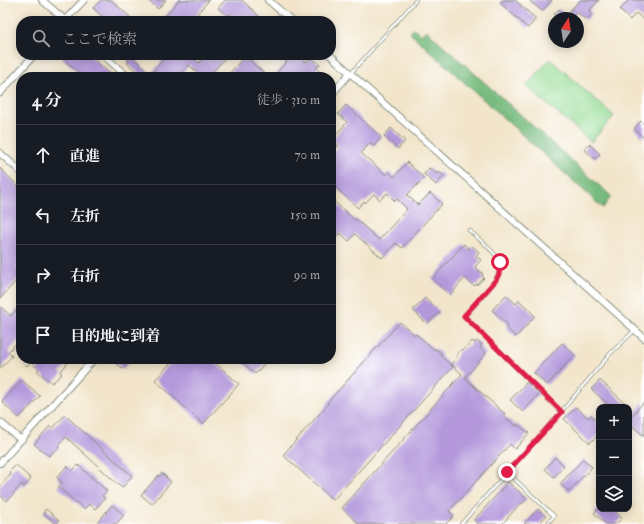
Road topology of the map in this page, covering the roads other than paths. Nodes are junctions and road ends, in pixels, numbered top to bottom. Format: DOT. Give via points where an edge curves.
graph roads {
  1 [pos="42,0"];
  2 [pos="84,0"];
  3 [pos="268,0"];
  4 [pos="416,0"];
  5 [pos="60,16"];
  6 [pos="70,16"];
  7 [pos="286,16"];
  8 [pos="30,60"];
  9 [pos="109,60"];
  10 [pos="335,60"];
  11 [pos="19,72"];
  12 [pos="122,72"];
  13 [pos="350,74"];
  14 [pos="16,75"];
  15 [pos="336,89"];
  16 [pos="0,93"];
  17 [pos="0,153"];
  18 [pos="16,167"];
  19 [pos="469,230"];
  20 [pos="635,330"];
  21 [pos="644,338"];
  22 [pos="89,364"];
  23 [pos="562,412"];
  24 [pos="0,422"];
  25 [pos="21,440"];
  26 [pos="0,463"];
  27 [pos="507,472"];
  28 [pos="461,524"];
  29 [pos="547,524"];
  1 -- 5 [label="street"];
  2 -- 6 [label="street"];
  3 -- 7 [label="street"];
  4 -- 13 [label="lane"];
  8 -- 11 [label="street"];
  9 -- 12 [label="street"];
  10 -- 13 [label="street"];
  13 -- 15 [label="street"];
  13 -- 20 [label="street"];
  14 -- 16 [label="street"];
  17 -- 18 [label="street"];
  19 -- 23 [label="lane" via="493,253 500,262 500,268 496,280 464,316"];
  20 -- 21 [label="street"];
  20 -- 23 [label="lane" via="610,354"];
  22 -- 25 [label="street"];
  23 -- 27 [label="lane"];
  24 -- 25 [label="street"];
  25 -- 26 [label="street"];
  27 -- 28 [label="lane"];
  27 -- 29 [label="lane" via="554,516"];
}
